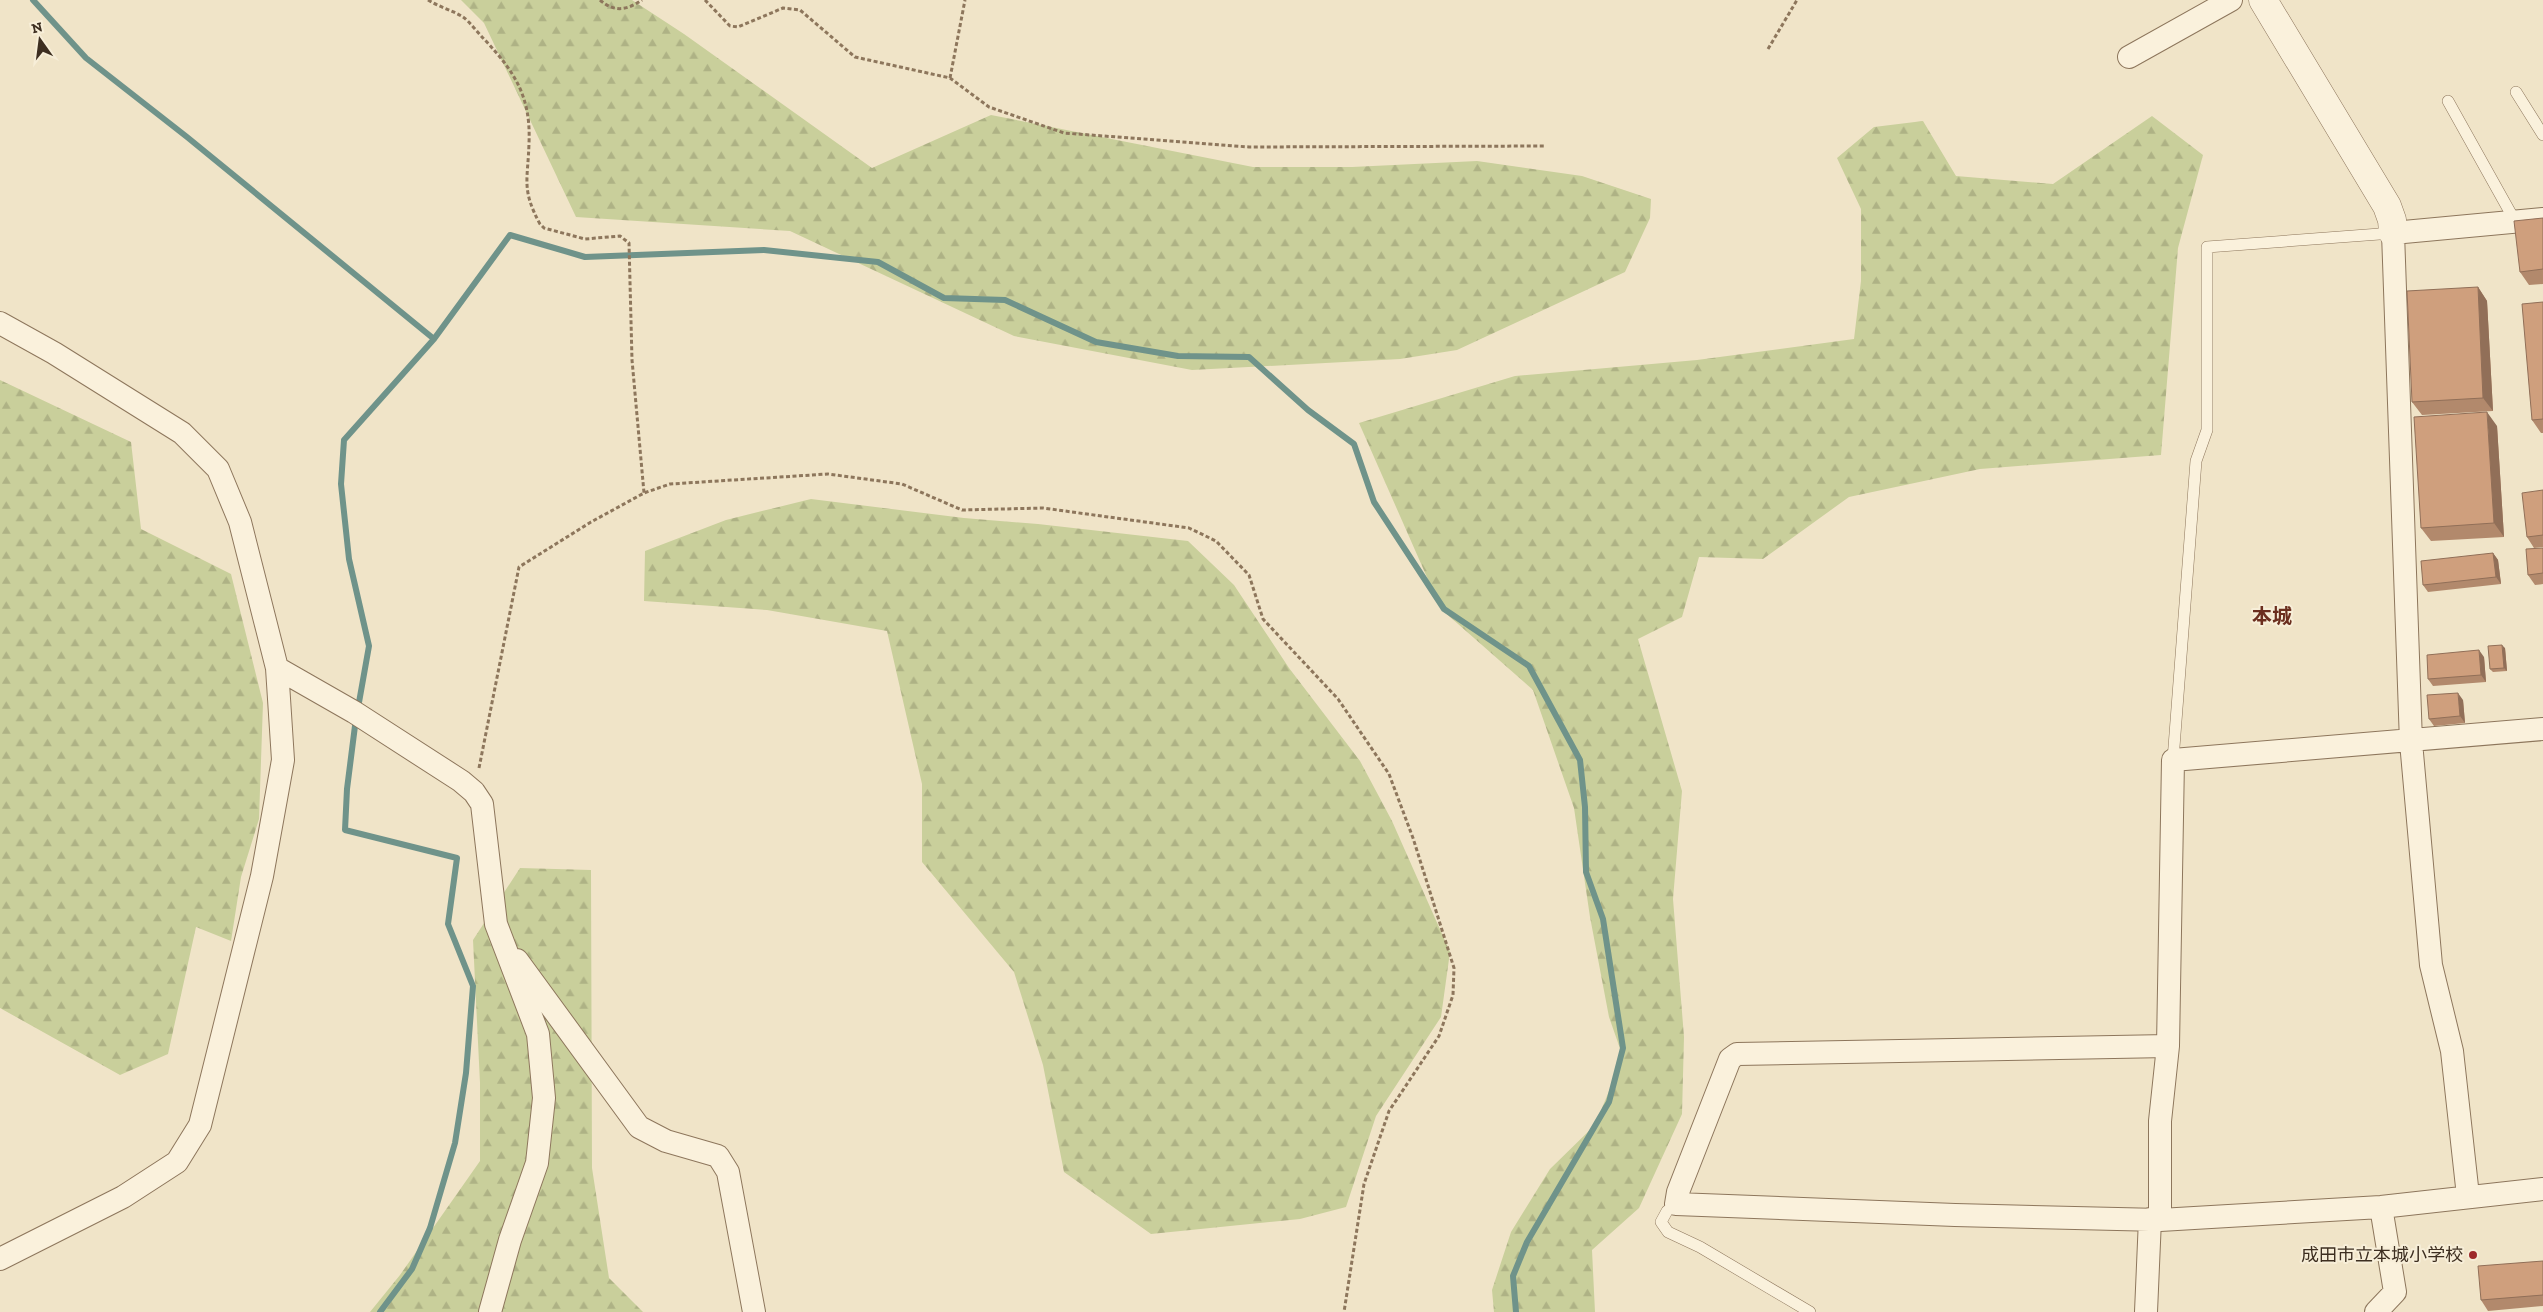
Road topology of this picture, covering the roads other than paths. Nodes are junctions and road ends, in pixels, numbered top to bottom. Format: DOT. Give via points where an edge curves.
graph roads {
  1 [pos="2231,0"];
  2 [pos="2263,0"];
  3 [pos="2129,57"];
  4 [pos="2516,92"];
  5 [pos="2448,101"];
  6 [pos="2543,135"];
  7 [pos="2543,219"];
  8 [pos="2515,221"];
  9 [pos="2393,232"];
  10 [pos="0,323"];
  11 [pos="277,668"];
  12 [pos="2543,729"];
  13 [pos="2411,742"];
  14 [pos="2173,760"];
  15 [pos="501,939"];
  16 [pos="2168,1046"];
  17 [pos="2543,1189"];
  18 [pos="2468,1196"];
  19 [pos="1676,1204"];
  20 [pos="2381,1207"];
  21 [pos="2155,1220"];
  22 [pos="0,1259"];
  23 [pos="490,1312"];
  24 [pos="754,1312"];
  25 [pos="1810,1312"];
  26 [pos="2146,1312"];
  27 [pos="2376,1312"];
  1 -- 3 [label="street"];
  2 -- 9 [label="street" via="2387,206"];
  4 -- 6 [label="lane"];
  5 -- 8 [label="lane"];
  7 -- 8 [label="street"];
  8 -- 9 [label="street"];
  9 -- 13 [label="street"];
  9 -- 14 [label="lane" via="2207,247 2207,430 2196,461"];
  10 -- 11 [label="street" via="182,433 218,469 240,522"];
  11 -- 15 [label="street" via="354,712 474,792 482,804 496,924"];
  11 -- 22 [label="street" via="283,760 262,876 200,1125 177,1162 123,1197"];
  12 -- 13 [label="street"];
  13 -- 14 [label="street"];
  13 -- 18 [label="street" via="2430,965 2452,1051"];
  14 -- 16 [label="street"];
  15 -- 23 [label="street" via="538,1034 544,1098 537,1163 510,1240"];
  15 -- 24 [label="street" via="640,1127 666,1141 718,1156 728,1172"];
  16 -- 19 [label="street" via="1737,1054 1730,1060"];
  16 -- 21 [label="street"];
  17 -- 18 [label="street"];
  18 -- 20 [label="street"];
  19 -- 21 [label="street"];
  19 -- 25 [label="lane" via="1667,1211 1662,1222 1668,1232 1700,1247"];
  20 -- 21 [label="street"];
  20 -- 27 [label="street" via="2395,1292"];
  21 -- 26 [label="street"];
}
